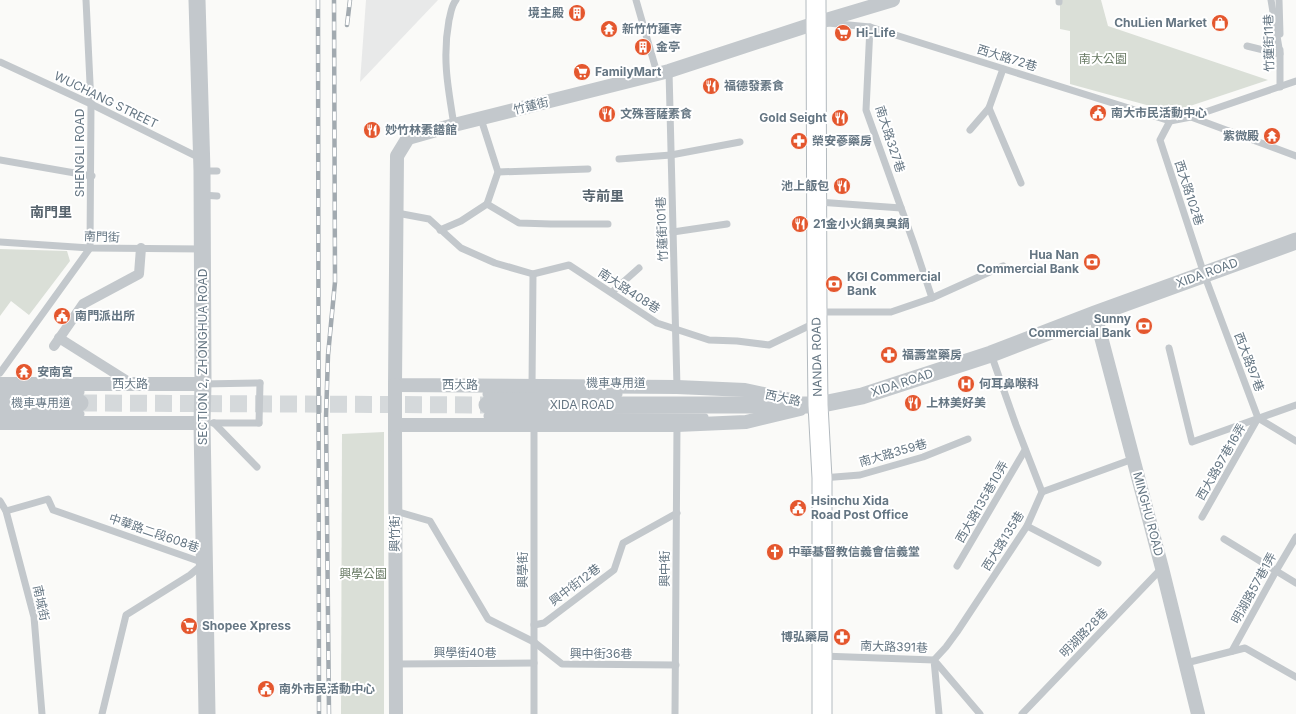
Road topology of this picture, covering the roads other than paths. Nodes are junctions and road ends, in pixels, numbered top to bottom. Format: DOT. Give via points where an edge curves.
graph roads {
  1 [pos="86,0"];
  2 [pos="197,0"];
  3 [pos="456,0"];
  4 [pos="636,0"];
  5 [pos="816,0"];
  6 [pos="893,0"];
  7 [pos="1271,0"];
  8 [pos="1280,0"];
  9 [pos="816,22"];
  10 [pos="870,27"];
  11 [pos="1248,46"];
  12 [pos="1280,54"];
  13 [pos="0,62"];
  14 [pos="1003,69"];
  15 [pos="663,72"];
  16 [pos="1296,81"];
  17 [pos="1280,87"];
  18 [pos="91,104"];
  19 [pos="989,108"];
  20 [pos="1191,117"];
  21 [pos="481,119"];
  22 [pos="1170,121"];
  23 [pos="454,125"];
  24 [pos="970,130"];
  25 [pos="740,142"];
  26 [pos="671,155"];
  27 [pos="1296,156"];
  28 [pos="619,159"];
  29 [pos="0,160"];
  30 [pos="207,167"];
  31 [pos="588,169"];
  32 [pos="498,172"];
  33 [pos="92,176"];
  34 [pos="1021,183"];
  35 [pos="816,202"];
  36 [pos="487,204"];
  37 [pos="901,208"];
  38 [pos="396,213"];
  39 [pos="608,224"];
  40 [pos="727,224"];
  41 [pos="440,230"];
  42 [pos="673,232"];
  43 [pos="1296,241"];
  44 [pos="0,242"];
  45 [pos="90,248"];
  46 [pos="141,248"];
  47 [pos="203,249"];
  48 [pos="1002,266"];
  49 [pos="639,268"];
  50 [pos="533,274"];
  51 [pos="1204,274"];
  52 [pos="612,292"];
  53 [pos="932,298"];
  54 [pos="1095,314"];
  55 [pos="817,322"];
  56 [pos="676,329"];
  57 [pos="1169,348"];
  58 [pos="991,354"];
  59 [pos="0,373"];
  60 [pos="0,384"];
  61 [pos="133,384"];
  62 [pos="203,384"];
  63 [pos="395,385"];
  64 [pos="532,386"];
  65 [pos="678,387"];
  66 [pos="745,390"];
  67 [pos="0,392"];
  68 [pos="0,403"];
  69 [pos="81,403"];
  70 [pos="487,405"];
  71 [pos="818,405"];
  72 [pos="1296,405"];
  73 [pos="0,414"];
  74 [pos="1258,418"];
  75 [pos="746,422"];
  76 [pos="0,423"];
  77 [pos="208,423"];
  78 [pos="395,425"];
  79 [pos="534,425"];
  80 [pos="677,425"];
  81 [pos="968,439"];
  82 [pos="1296,441"];
  83 [pos="1025,450"];
  84 [pos="1133,459"];
  85 [pos="257,467"];
  86 [pos="822,478"];
  87 [pos="1042,492"];
  88 [pos="0,501"];
  89 [pos="395,510"];
  90 [pos="6,511"];
  91 [pos="677,513"];
  92 [pos="1202,517"];
  93 [pos="1027,526"];
  94 [pos="1296,537"];
  95 [pos="1224,539"];
  96 [pos="1098,563"];
  97 [pos="957,566"];
  98 [pos="1162,568"];
  99 [pos="1276,571"];
  100 [pos="1296,583"];
  101 [pos="534,625"];
  102 [pos="534,642"];
  103 [pos="1232,651"];
  104 [pos="822,656"];
  105 [pos="934,660"];
  106 [pos="534,663"];
  107 [pos="1186,663"];
  108 [pos="396,664"];
  109 [pos="676,665"];
  110 [pos="1296,677"];
  111 [pos="42,714"];
  112 [pos="102,714"];
  113 [pos="207,714"];
  114 [pos="396,714"];
  115 [pos="534,714"];
  116 [pos="675,714"];
  117 [pos="822,714"];
  118 [pos="938,714"];
  119 [pos="980,714"];
  120 [pos="1022,714"];
  121 [pos="1198,714"];
  1 -- 18 [label="lane, SHENGLI ROAD"];
  2 -- 30 [label="street, SECTION 2, ZHONGHUA ROAD"];
  3 -- 23 [label="lane" via="452,4 446,36 446,73"];
  4 -- 15 [label="lane, 竹蓮街101巷"];
  5 -- 9 [label="main road, NANDA ROAD"];
  6 -- 9 [label="street, 竹蓮街"];
  7 -- 12 [label="lane"];
  8 -- 12 [label="lane, 竹蓮街11巷"];
  9 -- 10 [label="lane, 西大路72巷"];
  9 -- 15 [label="street, 竹蓮街"];
  9 -- 35 [label="main road, NANDA ROAD"];
  10 -- 14 [label="lane, 西大路72巷"];
  10 -- 37 [label="lane, 南大路327巷" via="866,110"];
  11 -- 12 [label="lane"];
  12 -- 17 [label="lane, 竹蓮街11巷"];
  13 -- 18 [label="lane, WUCHANG STREET"];
  14 -- 19 [label="lane"];
  14 -- 22 [label="lane, 西大路72巷"];
  15 -- 21 [label="street, 竹蓮街"];
  15 -- 26 [label="lane, 竹蓮街101巷"];
  16 -- 17 [label="lane, 西大路72巷"];
  17 -- 20 [label="lane, 西大路72巷"];
  18 -- 30 [label="lane, WUCHANG STREET"];
  18 -- 33 [label="lane, SHENGLI ROAD"];
  19 -- 24 [label="lane"];
  19 -- 34 [label="lane"];
  20 -- 22 [label="lane, 西大路72巷"];
  20 -- 27 [label="lane"];
  21 -- 23 [label="street, 竹蓮街"];
  21 -- 32 [label="lane"];
  22 -- 51 [label="lane, 西大路102巷" via="1160,140"];
  23 -- 38 [label="street, 竹蓮街" via="408,138 397,156"];
  25 -- 26 [label="lane"];
  26 -- 28 [label="lane"];
  26 -- 42 [label="lane, 竹蓮街101巷"];
  29 -- 33 [label="lane"];
  30 -- 47 [label="street, SECTION 2, ZHONGHUA ROAD" via="209,196"];
  31 -- 32 [label="lane"];
  32 -- 36 [label="lane"];
  33 -- 45 [label="lane, SHENGLI ROAD"];
  35 -- 37 [label="lane"];
  35 -- 55 [label="main road, NANDA ROAD"];
  36 -- 39 [label="lane" via="519,223"];
  36 -- 41 [label="lane"];
  37 -- 53 [label="lane, 南大路327巷"];
  38 -- 41 [label="lane" via="430,219"];
  38 -- 63 [label="street, 竹蓮街"];
  40 -- 42 [label="lane"];
  41 -- 50 [label="lane" via="461,248 495,263"];
  42 -- 56 [label="lane, 竹蓮街101巷"];
  43 -- 51 [label="street, XIDA ROAD"];
  44 -- 45 [label="lane, 南門街"];
  45 -- 46 [label="lane, 南門街"];
  45 -- 59 [label="lane"];
  46 -- 47 [label="lane, 南門街"];
  46 -- 61 [label="street" via="139,274 84,304 56,342"];
  47 -- 62 [label="street, SECTION 2, ZHONGHUA ROAD"];
  48 -- 53 [label="lane"];
  49 -- 52 [label="lane"];
  50 -- 52 [label="lane, 南大路408巷" via="569,265"];
  50 -- 64 [label="lane"];
  51 -- 54 [label="street, XIDA ROAD"];
  51 -- 74 [label="lane, 西大路97巷"];
  52 -- 56 [label="lane, 南大路408巷" via="657,323"];
  53 -- 55 [label="lane" via="891,312 824,312"];
  54 -- 58 [label="street, XIDA ROAD"];
  54 -- 84 [label="street, MINGHU ROAD"];
  55 -- 56 [label="lane, 南大路408巷" via="768,345 710,340"];
  55 -- 71 [label="main road, NANDA ROAD"];
  56 -- 65 [label="lane, 竹蓮街101巷"];
  57 -- 74 [label="lane" via="1192,442"];
  58 -- 71 [label="street, XIDA ROAD" via="862,396"];
  58 -- 83 [label="lane"];
  60 -- 61 [label="street, 西大路"];
  61 -- 62 [label="street, 西大路"];
  62 -- 77 [label="street, SECTION 2, ZHONGHUA ROAD, bridge"];
  62 -- 77 [label="lane, 西大路, bridge" via="260,383 259,423"];
  63 -- 64 [label="street, 西大路"];
  63 -- 78 [label="street, 興竹街, bridge"];
  64 -- 65 [label="street, 西大路"];
  65 -- 66 [label="street, 西大路"];
  66 -- 70 [label="lane, 機車專用道" via="728,394"];
  66 -- 71 [label="street, 西大路"];
  67 -- 69 [label="lane, 機車專用道"];
  68 -- 69 [label="street"];
  69 -- 73 [label="lane, 機車專用道"];
  70 -- 71 [label="street, XIDA ROAD"];
  70 -- 75 [label="lane" via="726,417"];
  71 -- 75 [label="street, 西大路"];
  71 -- 86 [label="main road, NANDA ROAD"];
  72 -- 74 [label="lane"];
  74 -- 82 [label="lane"];
  74 -- 92 [label="lane, 西大路97巷16弄"];
  75 -- 80 [label="street, 西大路"];
  76 -- 77 [label="street"];
  77 -- 85 [label="lane"];
  77 -- 113 [label="street, SECTION 2, ZHONGHUA ROAD"];
  78 -- 79 [label="street, 西大路"];
  78 -- 89 [label="street, 興竹街"];
  79 -- 80 [label="street, 西大路"];
  79 -- 101 [label="lane, 興學街"];
  80 -- 91 [label="lane, 興中街"];
  81 -- 86 [label="lane, 南大路359巷" via="922,457 860,474"];
  83 -- 87 [label="lane"];
  83 -- 97 [label="lane, 西大路135巷10弄"];
  84 -- 87 [label="lane"];
  84 -- 98 [label="street, MINGHU ROAD"];
  86 -- 104 [label="main road, NANDA ROAD"];
  87 -- 93 [label="lane, 西大路135巷"];
  88 -- 90 [label="lane, 南城街"];
  89 -- 102 [label="lane, 興中街36巷" via="430,521 488,619"];
  89 -- 108 [label="street, 興竹街"];
  90 -- 111 [label="lane, 南城街" via="34,617"];
  90 -- 112 [label="lane, 中華路二段608巷" via="48,499 53,510 205,563 126,615"];
  91 -- 101 [label="lane, 興中街12巷" via="624,543 614,570 544,623"];
  91 -- 109 [label="lane, 興中街"];
  93 -- 96 [label="lane"];
  93 -- 105 [label="lane, 西大路135巷" via="957,632"];
  94 -- 99 [label="lane, 明湖路57巷1弄"];
  95 -- 99 [label="lane"];
  98 -- 107 [label="street, MINGHU ROAD"];
  98 -- 120 [label="lane, 明湖路28巷"];
  99 -- 100 [label="lane"];
  99 -- 103 [label="lane, 明湖路57巷1弄"];
  101 -- 102 [label="lane, 興學街"];
  102 -- 106 [label="lane, 興學街"];
  102 -- 109 [label="lane, 興中街36巷" via="562,664"];
  103 -- 107 [label="lane"];
  103 -- 110 [label="lane" via="1245,648"];
  104 -- 105 [label="lane, 南大路391巷"];
  104 -- 117 [label="main road, NANDA ROAD"];
  105 -- 118 [label="lane, 南大路391巷"];
  105 -- 119 [label="lane"];
  106 -- 108 [label="lane, 興學街40巷"];
  106 -- 115 [label="lane, 興學街"];
  107 -- 121 [label="street, MINGHU ROAD"];
  108 -- 114 [label="street, 興竹街"];
  109 -- 116 [label="lane, 興中街"];
}
